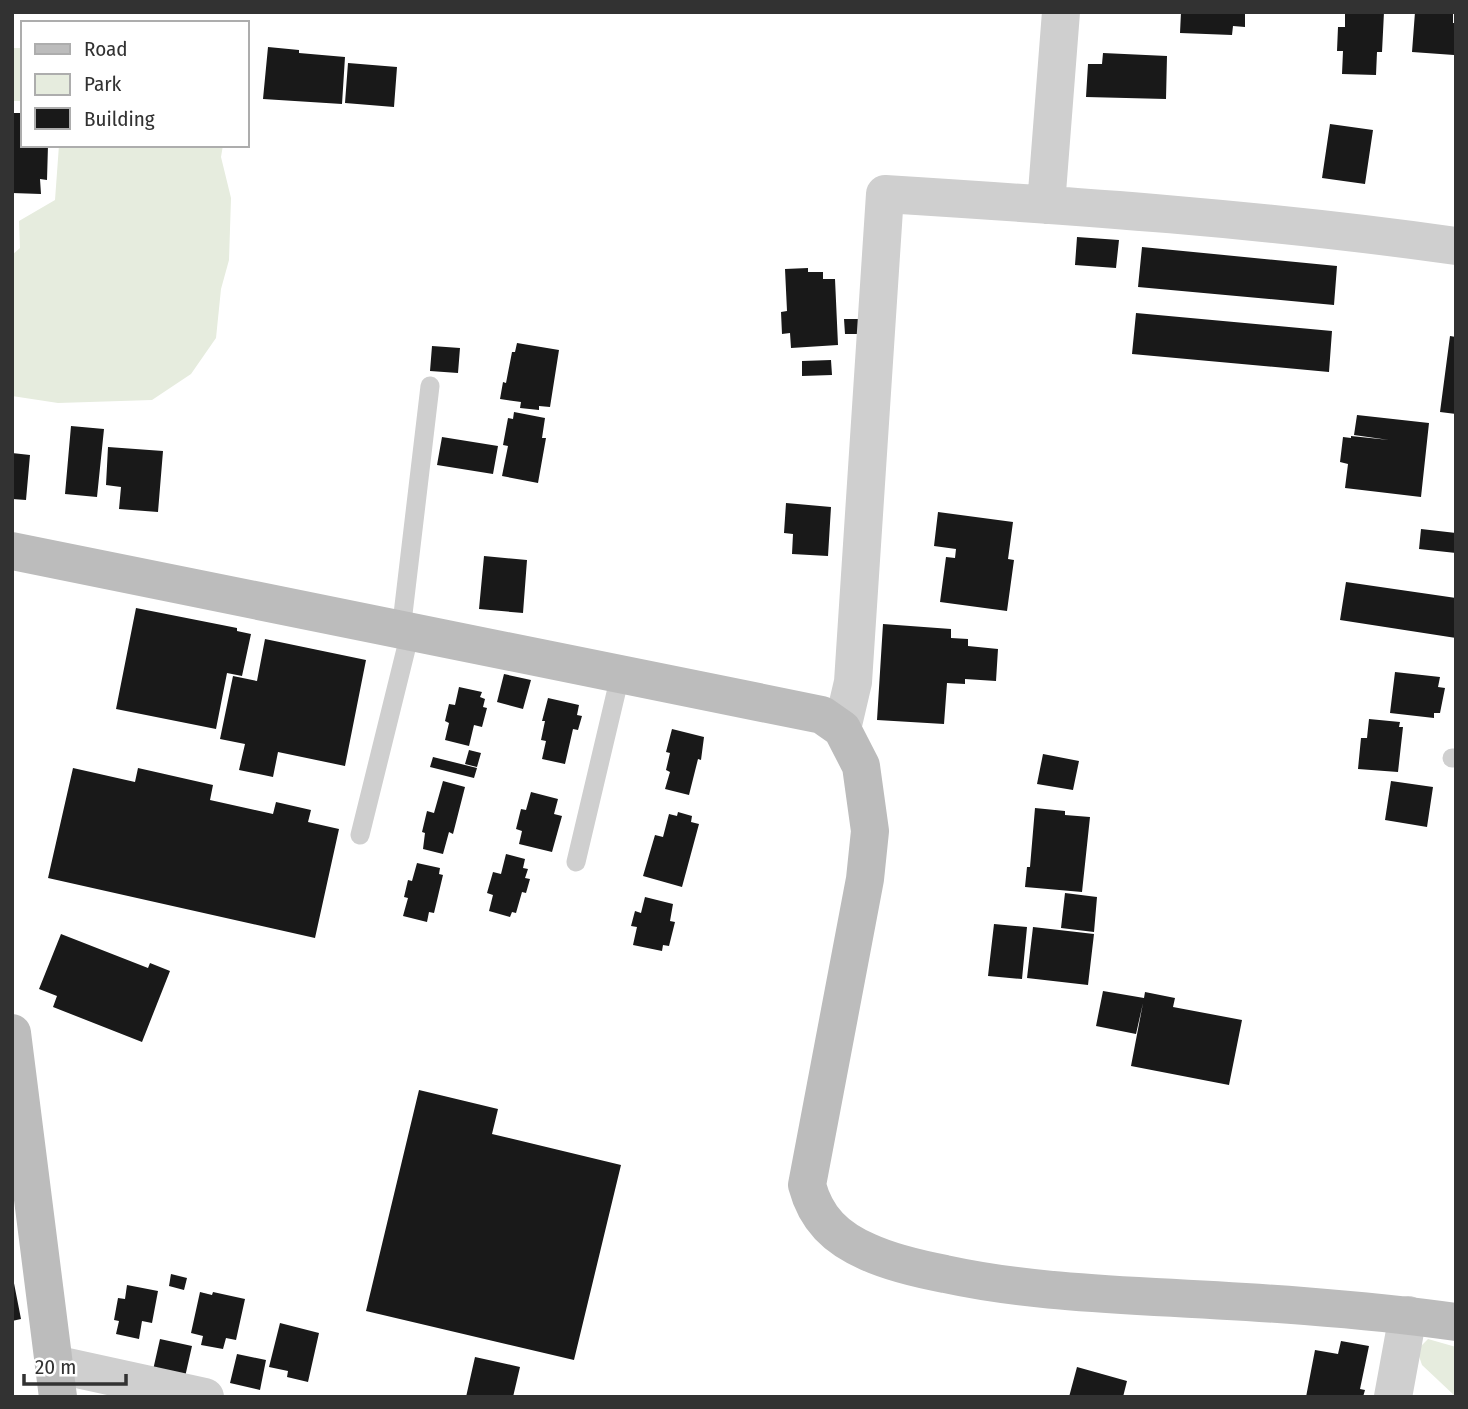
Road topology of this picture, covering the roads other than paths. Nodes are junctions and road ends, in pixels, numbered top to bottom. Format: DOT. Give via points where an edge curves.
graph roads {
  1 [pos="1061,12"];
  2 [pos="1046,205"];
  3 [pos="1456,246"];
  4 [pos="430,386"];
  5 [pos="12,551"];
  6 [pos="405,632"];
  7 [pos="620,676"];
  8 [pos="842,729"];
  9 [pos="360,835"];
  10 [pos="576,862"];
  11 [pos="12,1033"];
  12 [pos="24,1231"];
  13 [pos="1408,1315"];
  14 [pos="1456,1322"];
  15 [pos="56,1380"];
  16 [pos="205,1397"];
  17 [pos="1393,1397"];
  1 -- 2 [label="street"];
  2 -- 3 [label="street" via="1321,228"];
  2 -- 8 [label="street" via="885,194 853,682"];
  4 -- 6 [label="lane"];
  5 -- 6 [label="street"];
  6 -- 7 [label="street"];
  6 -- 9 [label="lane"];
  7 -- 8 [label="street" via="822,715"];
  7 -- 10 [label="lane"];
  8 -- 13 [label="street" via="861,766 870,831 807,1185 817,1214 833,1231 868,1252 918,1268 1010,1286"];
  11 -- 12 [label="street"];
  12 -- 15 [label="street"];
  13 -- 14 [label="street"];
  13 -- 17 [label="street"];
  15 -- 16 [label="street"];
}
